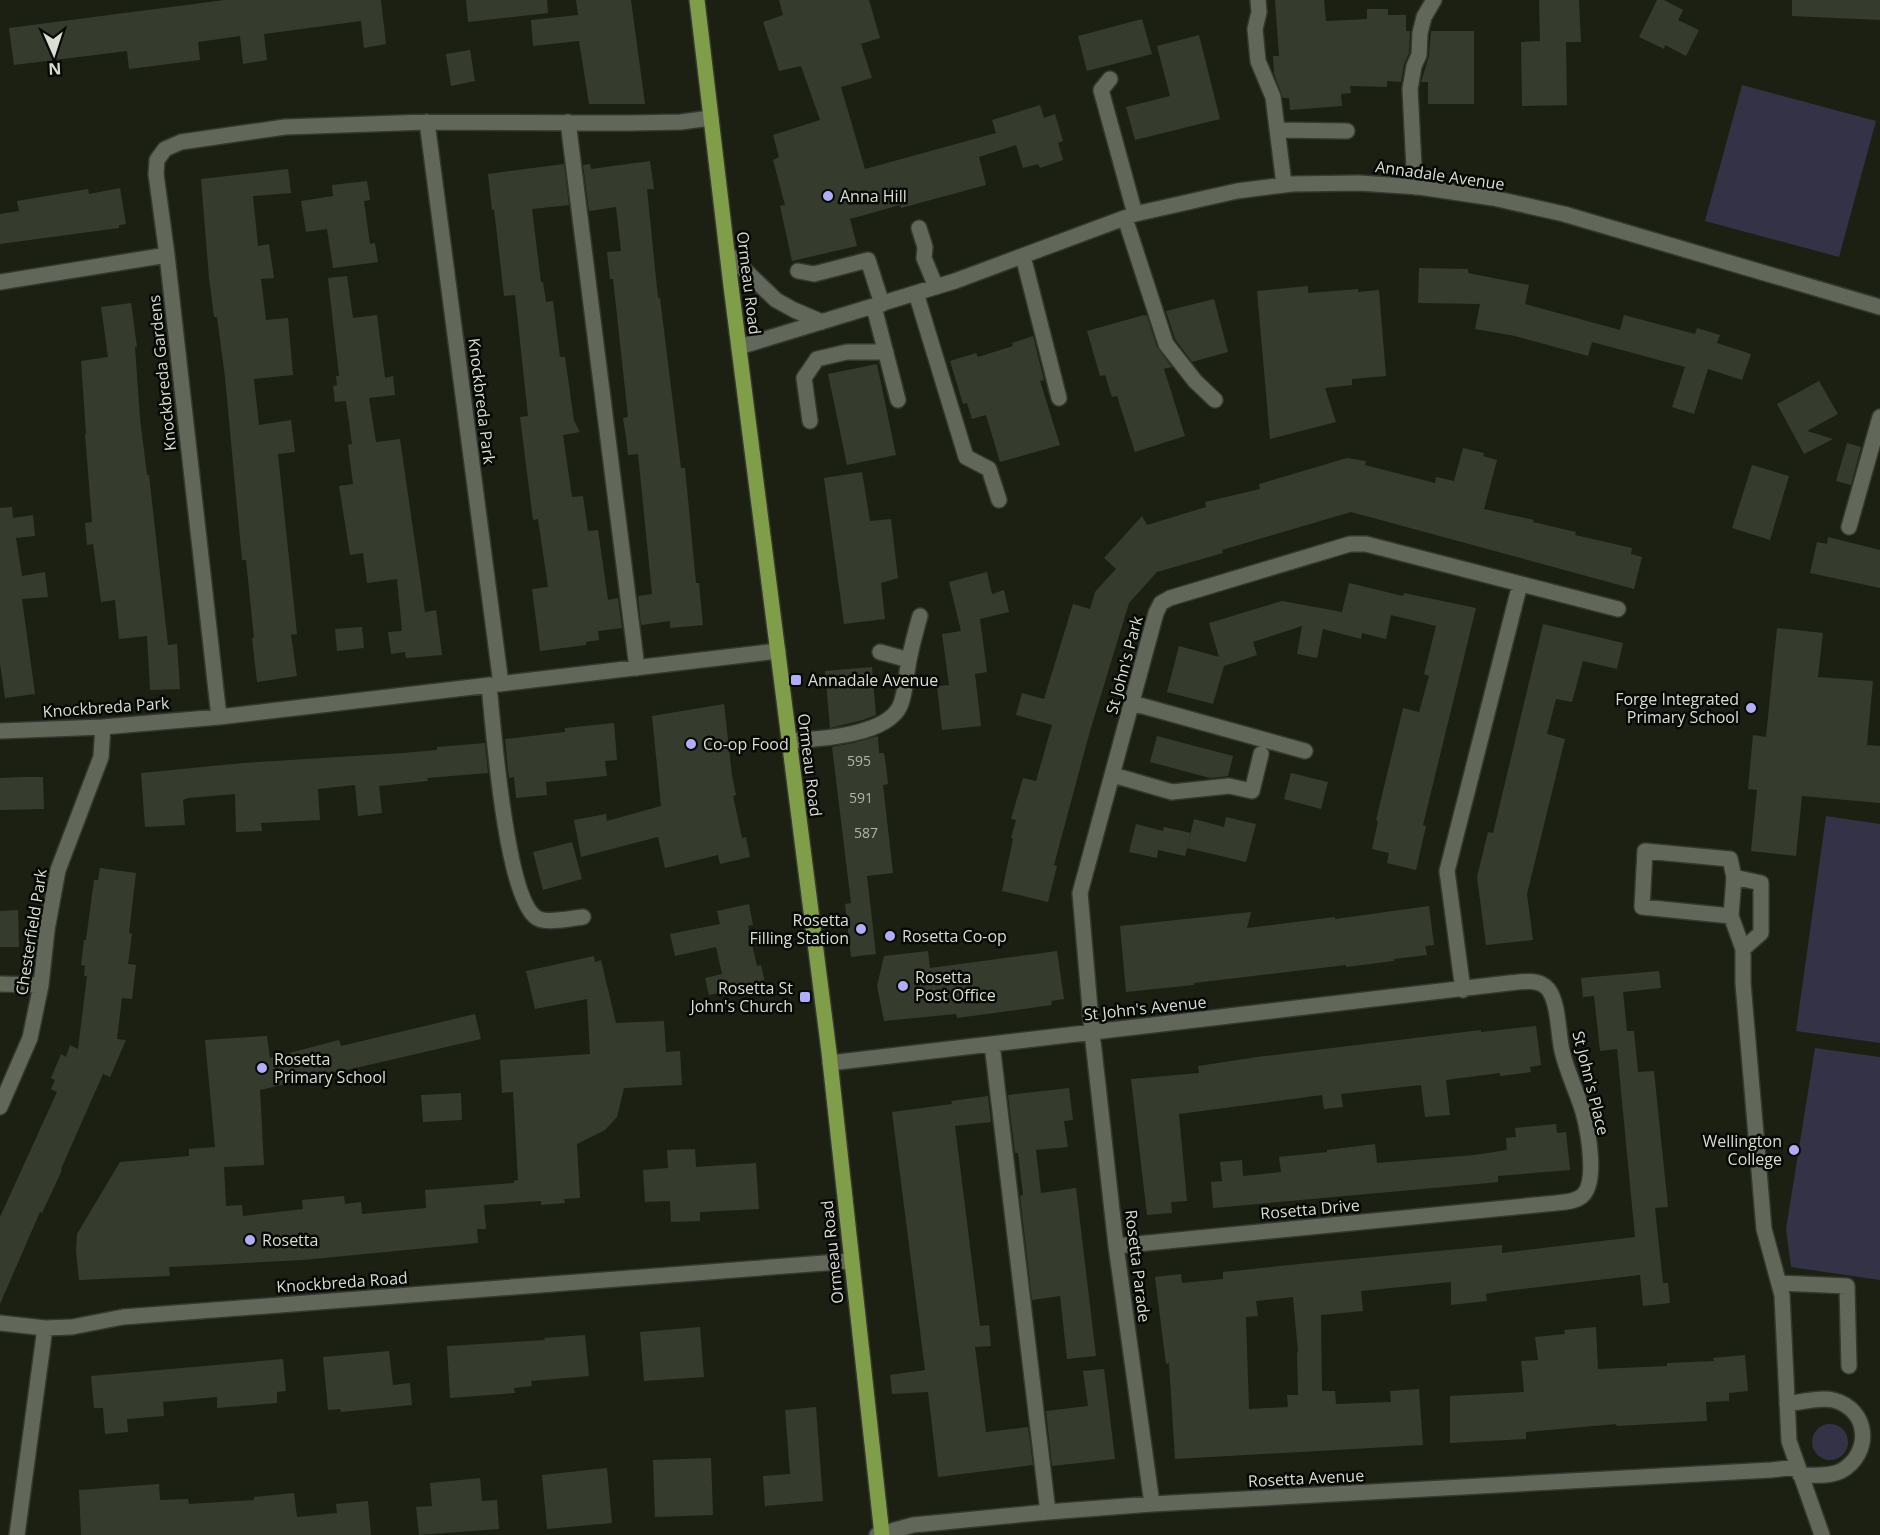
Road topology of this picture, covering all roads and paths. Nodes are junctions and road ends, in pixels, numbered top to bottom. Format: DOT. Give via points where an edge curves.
graph roads {
  1 [pos="697,0"];
  2 [pos="1258,0"];
  3 [pos="1434,0"];
  4 [pos="1110,79"];
  5 [pos="711,118"];
  6 [pos="427,122"];
  7 [pos="568,122"];
  8 [pos="1278,130"];
  9 [pos="1347,131"];
  10 [pos="1284,184"];
  11 [pos="1415,187"];
  12 [pos="1130,216"];
  13 [pos="919,228"];
  14 [pos="728,254"];
  15 [pos="167,255"];
  16 [pos="1023,256"];
  17 [pos="798,271"];
  18 [pos="0,282"];
  19 [pos="936,287"];
  20 [pos="916,293"];
  21 [pos="878,305"];
  22 [pos="1880,307"];
  23 [pos="822,322"];
  24 [pos="739,347"];
  25 [pos="886,352"];
  26 [pos="1059,398"];
  27 [pos="898,400"];
  28 [pos="1215,400"];
  29 [pos="1880,417"];
  30 [pos="810,421"];
  31 [pos="999,500"];
  32 [pos="1849,527"];
  33 [pos="1520,584"];
  34 [pos="1618,609"];
  35 [pos="920,616"];
  36 [pos="778,651"];
  37 [pos="880,652"];
  38 [pos="909,660"];
  39 [pos="637,668"];
  40 [pos="495,685"];
  41 [pos="1132,703"];
  42 [pos="219,717"];
  43 [pos="103,727"];
  44 [pos="0,731"];
  45 [pos="789,741"];
  46 [pos="1305,751"];
  47 [pos="1261,754"];
  48 [pos="1113,776"];
  49 [pos="1734,877"];
  50 [pos="1731,916"];
  51 [pos="583,917"];
  52 [pos="1743,950"];
  53 [pos="0,984"];
  54 [pos="41,985"];
  55 [pos="1464,990"];
  56 [pos="1092,1032"];
  57 [pos="992,1044"];
  58 [pos="830,1063"];
  59 [pos="0,1107"];
  60 [pos="1507,1208"];
  61 [pos="1116,1246"];
  62 [pos="851,1261"];
  63 [pos="1779,1283"];
  64 [pos="0,1323"];
  65 [pos="45,1328"];
  66 [pos="1849,1366"];
  67 [pos="1787,1404"];
  68 [pos="1798,1471"];
  69 [pos="1152,1504"];
  70 [pos="1047,1512"];
  71 [pos="881,1534"];
  72 [pos="17,1535"];
  73 [pos="1822,1535"];
  1 -- 5 [label="main road, Ormeau Road"];
  2 -- 8 [label="street" via="1258,61 1273,97"];
  3 -- 11 [label="street" via="1424,17 1410,89"];
  4 -- 12 [label="street" via="1101,90"];
  5 -- 7 [label="street" via="681,122"];
  5 -- 14 [label="main road, Ormeau Road"];
  6 -- 7 [label="street"];
  6 -- 15 [label="street, Knockbreda Gardens" via="285,127 181,142 165,149 157,160 156,174"];
  6 -- 40 [label="street, Knockbreda Park"];
  7 -- 39 [label="street"];
  8 -- 9 [label="street"];
  8 -- 10 [label="street"];
  10 -- 11 [label="street, Annadale Avenue"];
  10 -- 12 [label="street, Annadale Avenue"];
  11 -- 22 [label="street, Annadale Avenue" via="1493,198 1564,214"];
  12 -- 16 [label="street, Annadale Avenue"];
  12 -- 28 [label="street" via="1166,344"];
  13 -- 19 [label="street" via="924,258"];
  14 -- 23 [label="street" via="776,300"];
  14 -- 24 [label="main road, Ormeau Road"];
  15 -- 18 [label="street"];
  15 -- 42 [label="street, Knockbreda Gardens"];
  16 -- 19 [label="street, Annadale Avenue"];
  16 -- 26 [label="street"];
  17 -- 21 [label="street" via="814,274 868,261"];
  19 -- 20 [label="street, Annadale Avenue"];
  20 -- 21 [label="street, Annadale Avenue"];
  20 -- 31 [label="street" via="966,457 989,469"];
  21 -- 23 [label="street, Annadale Avenue"];
  21 -- 25 [label="street"];
  23 -- 24 [label="street, Annadale Avenue"];
  24 -- 36 [label="main road, Ormeau Road"];
  25 -- 27 [label="street"];
  25 -- 30 [label="street" via="847,352 817,358 804,378"];
  29 -- 32 [label="street"];
  33 -- 34 [label="street, St John's Park"];
  33 -- 41 [label="street, St John's Park" via="1366,544 1350,544 1170,598 1161,603 1156,613"];
  33 -- 55 [label="street" via="1447,871"];
  35 -- 38 [label="street"];
  36 -- 39 [label="street, Knockbreda Park"];
  36 -- 45 [label="main road, Ormeau Road"];
  37 -- 38 [label="street"];
  38 -- 45 [label="street" via="904,692 892,716 878,725 841,736"];
  39 -- 40 [label="street, Knockbreda Park"];
  40 -- 42 [label="street, Knockbreda Park"];
  40 -- 51 [label="street" via="506,833 516,877 537,918 546,921"];
  41 -- 46 [label="street"];
  41 -- 48 [label="street, St John's Park"];
  42 -- 43 [label="street, Knockbreda Park"];
  43 -- 44 [label="street, Knockbreda Park"];
  43 -- 54 [label="street, Chesterfield Park" via="101,757 58,870"];
  45 -- 58 [label="main road, Ormeau Road"];
  47 -- 48 [label="street" via="1252,790 1229,786 1172,792"];
  48 -- 56 [label="street, St John's Park" via="1080,892"];
  49 -- 50 [label="street"];
  49 -- 50 [label="street" via="1730,859 1645,851 1642,907"];
  49 -- 52 [label="street" via="1761,883 1761,933"];
  50 -- 52 [label="street"];
  52 -- 63 [label="street" via="1761,1205"];
  53 -- 54 [label="street"];
  54 -- 59 [label="street, Chesterfield Park" via="30,1038"];
  55 -- 56 [label="street, St John's Avenue"];
  55 -- 60 [label="street, St John's Place" via="1532,981 1548,990 1562,1053 1583,1114 1591,1175 1582,1196"];
  56 -- 57 [label="street, St John's Avenue"];
  56 -- 61 [label="street, Rosetta Parade"];
  57 -- 58 [label="street, St John's Avenue"];
  57 -- 70 [label="street"];
  58 -- 62 [label="main road, Ormeau Road"];
  60 -- 61 [label="street, Rosetta Drive"];
  61 -- 69 [label="street, Rosetta Parade"];
  62 -- 65 [label="street, Knockbreda Road" via="123,1317"];
  62 -- 71 [label="main road, Ormeau Road"];
  63 -- 66 [label="street" via="1847,1286"];
  63 -- 67 [label="street"];
  64 -- 65 [label="street, Knockbreda Road"];
  65 -- 72 [label="street"];
  67 -- 68 [label="street" via="1789,1442"];
  67 -- 68 [label="street" via="1834,1400 1850,1408 1862,1428 1862,1447 1852,1463 1839,1472"];
  68 -- 69 [label="street, Rosetta Avenue"];
  68 -- 73 [label="street"];
  69 -- 70 [label="street, Rosetta Avenue"];
  70 -- 71 [label="street, Rosetta Avenue" via="913,1525"];
}
